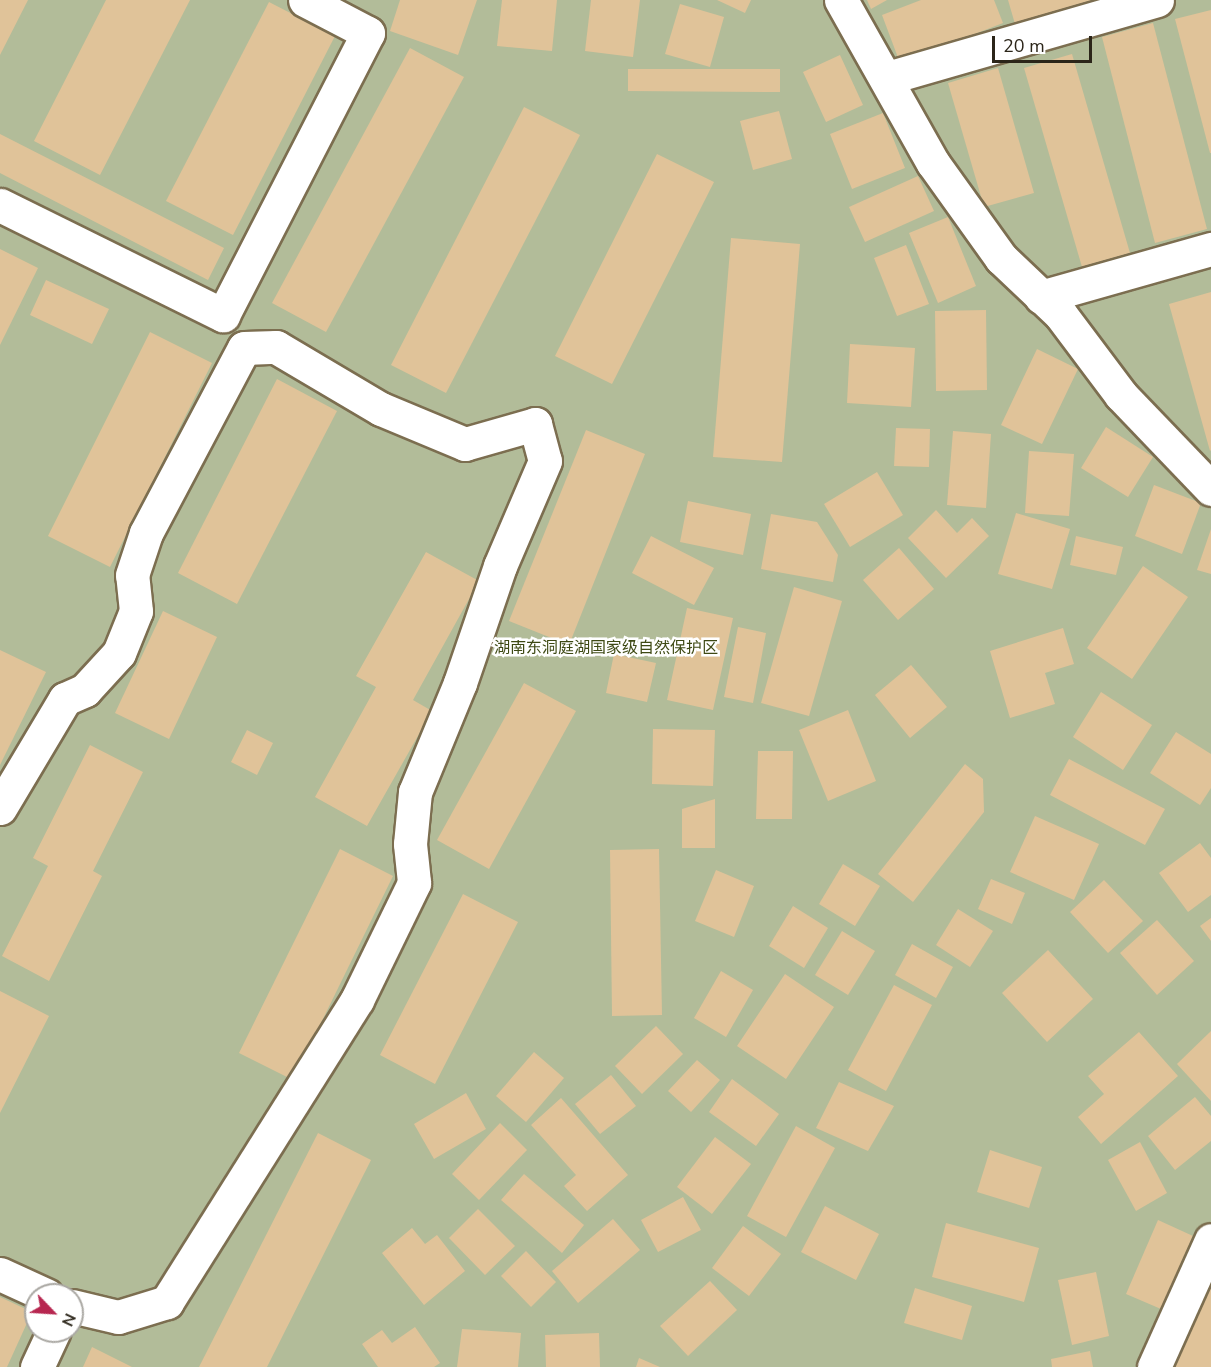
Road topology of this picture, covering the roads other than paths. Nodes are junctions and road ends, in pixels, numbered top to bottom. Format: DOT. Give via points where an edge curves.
graph roads {
  1 [pos="305,0"];
  2 [pos="841,0"];
  3 [pos="1157,0"];
  4 [pos="887,78"];
  5 [pos="0,205"];
  6 [pos="1211,249"];
  7 [pos="1041,297"];
  8 [pos="223,315"];
  9 [pos="244,348"];
  10 [pos="1211,489"];
  11 [pos="0,808"];
  12 [pos="1211,1240"];
  13 [pos="0,1274"];
  14 [pos="24,1285"];
  15 [pos="84,1309"];
  16 [pos="48,1343"];
  17 [pos="37,1367"];
  18 [pos="1154,1367"];
  1 -- 8 [label="street" via="368,33"];
  2 -- 4 [label="street"];
  3 -- 4 [label="street"];
  4 -- 7 [label="street" via="933,163 1001,258"];
  5 -- 8 [label="street"];
  6 -- 7 [label="street"];
  7 -- 10 [label="street" via="1061,315 1121,395"];
  8 -- 9 [label="street"];
  9 -- 11 [label="street" via="146,533 132,574 136,611 119,653 85,690 66,699"];
  9 -- 15 [label="street" via="276,347 381,409 465,444 535,424 545,460 500,566 460,683 415,792 411,844 414,883 357,1000 167,1302 118,1317"];
  12 -- 18 [label="street"];
  13 -- 14 [label="street"];
  16 -- 17 [label="street"];
}
